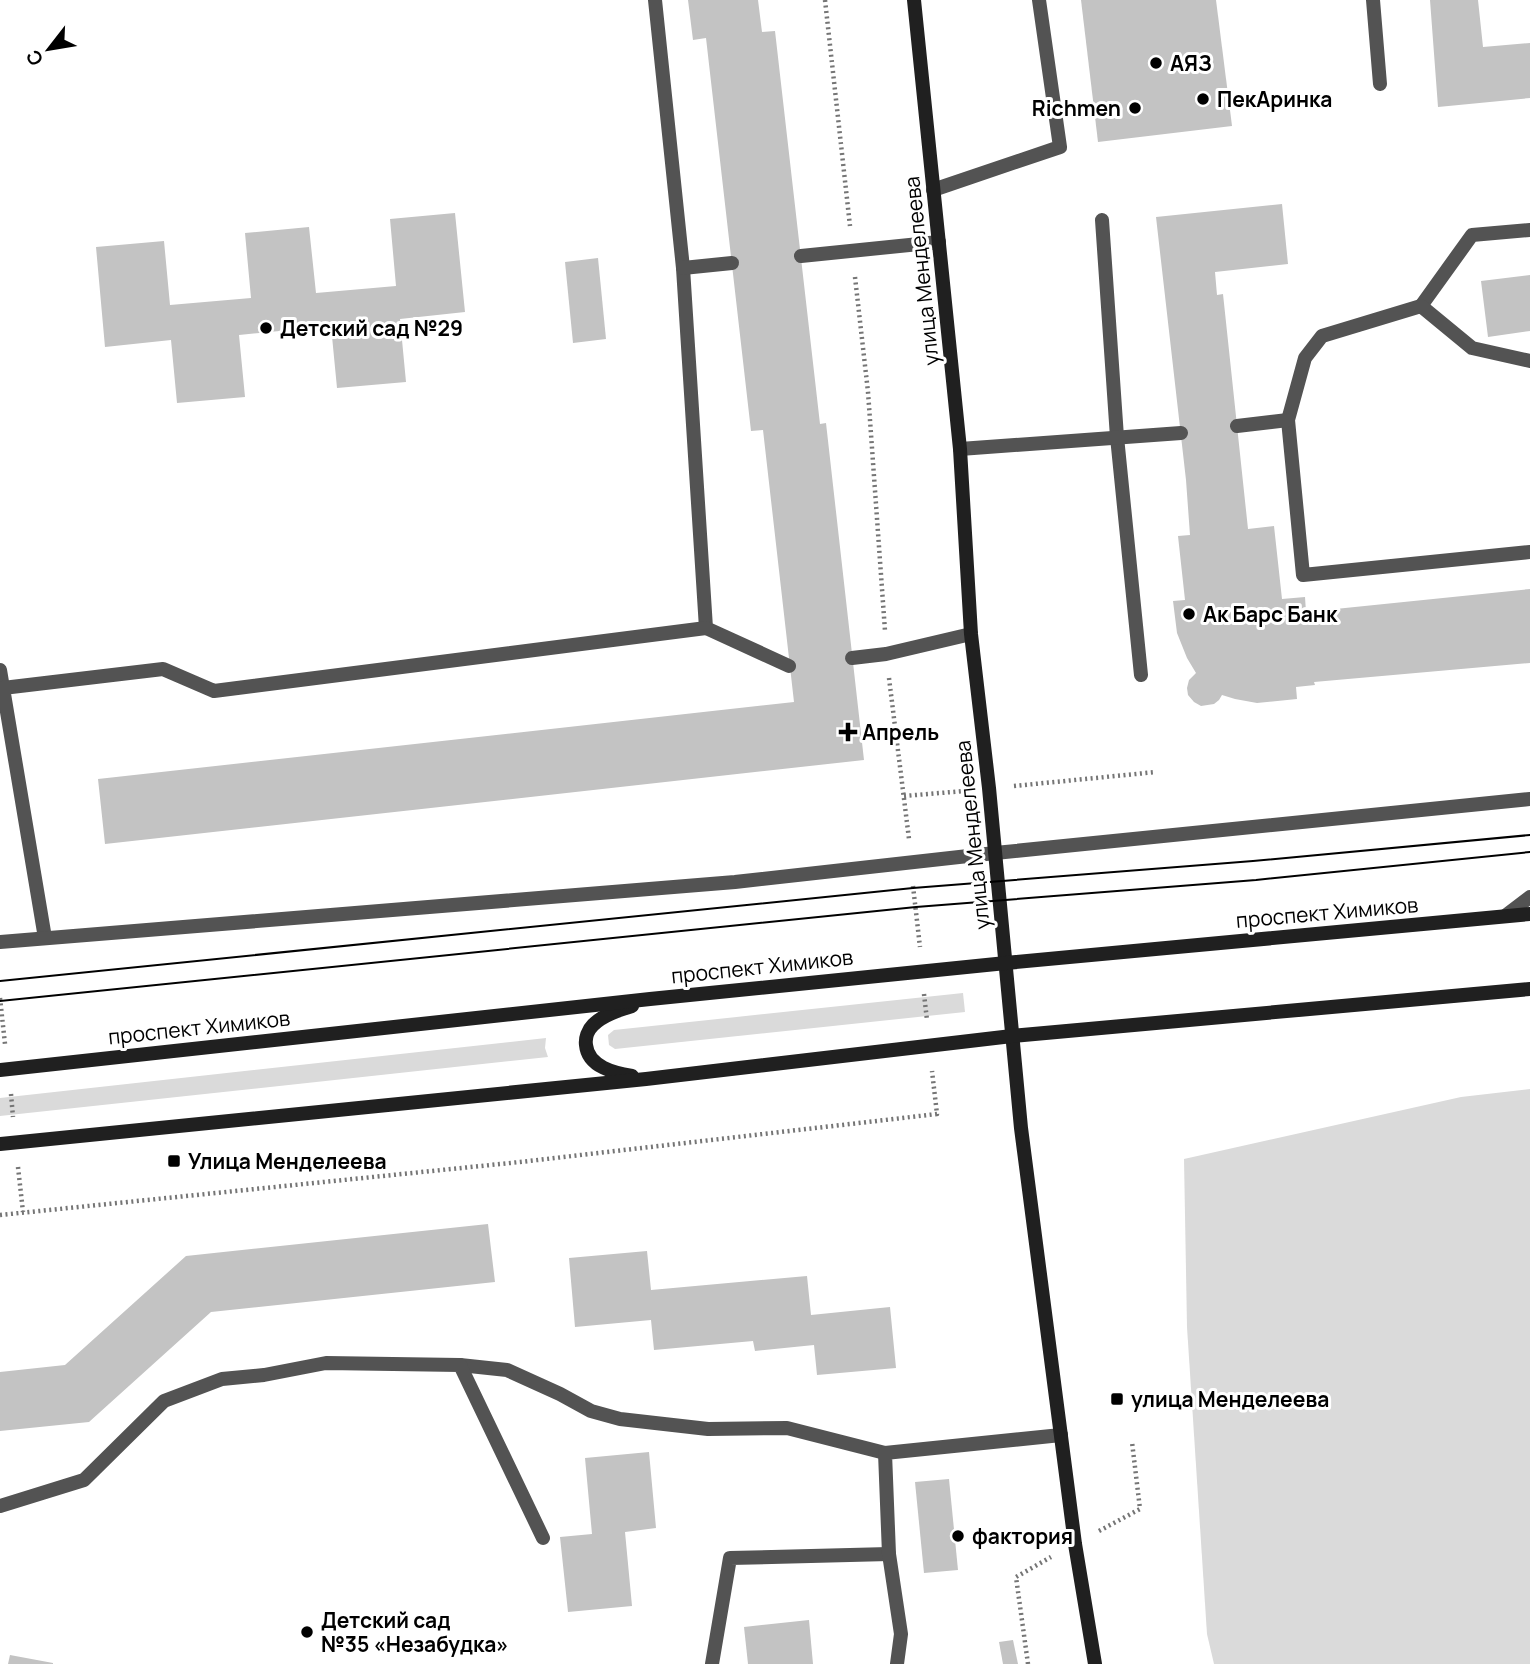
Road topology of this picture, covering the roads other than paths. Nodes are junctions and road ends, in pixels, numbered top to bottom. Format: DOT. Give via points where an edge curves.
graph roads {
  1 [pos="656,0"];
  2 [pos="914,0"];
  3 [pos="1040,0"];
  4 [pos="1373,0"];
  5 [pos="1380,84"];
  6 [pos="933,190"];
  7 [pos="1102,220"];
  8 [pos="1530,230"];
  9 [pos="939,242"];
  10 [pos="801,256"];
  11 [pos="732,263"];
  12 [pos="683,268"];
  13 [pos="1421,306"];
  14 [pos="1530,361"];
  15 [pos="1288,421"];
  16 [pos="1237,426"];
  17 [pos="1181,433"];
  18 [pos="1117,438"];
  19 [pos="960,449"];
  20 [pos="1530,552"];
  21 [pos="706,628"];
  22 [pos="971,634"];
  23 [pos="852,658"];
  24 [pos="789,666"];
  25 [pos="0,670"];
  26 [pos="1141,675"];
  27 [pos="3,688"];
  28 [pos="1530,799"];
  29 [pos="995,853"];
  30 [pos="1530,897"];
  31 [pos="1530,914"];
  32 [pos="1506,916"];
  33 [pos="45,938"];
  34 [pos="0,942"];
  35 [pos="1006,963"];
  36 [pos="1530,989"];
  37 [pos="650,999"];
  38 [pos="1013,1036"];
  39 [pos="4,1070"];
  40 [pos="646,1079"];
  41 [pos="0,1144"];
  42 [pos="460,1365"];
  43 [pos="1061,1435"];
  44 [pos="885,1452"];
  45 [pos="0,1506"];
  46 [pos="543,1538"];
  47 [pos="889,1554"];
  48 [pos="712,1664"];
  49 [pos="897,1664"];
  50 [pos="1095,1664"];
  1 -- 12 [label="lane"];
  2 -- 6 [label="main road, улица Менделеева"];
  3 -- 6 [label="lane" via="1060,147"];
  4 -- 5 [label="lane"];
  6 -- 9 [label="main road, улица Менделеева"];
  7 -- 18 [label="lane"];
  8 -- 13 [label="lane" via="1472,235"];
  9 -- 10 [label="lane"];
  9 -- 19 [label="main road, улица Менделеева"];
  11 -- 12 [label="lane"];
  12 -- 21 [label="lane"];
  13 -- 14 [label="lane" via="1472,348"];
  13 -- 15 [label="lane" via="1322,336 1305,358"];
  15 -- 16 [label="lane"];
  15 -- 20 [label="lane" via="1303,575"];
  17 -- 18 [label="lane"];
  18 -- 19 [label="lane"];
  18 -- 26 [label="lane"];
  19 -- 22 [label="main road, улица Менделеева"];
  21 -- 24 [label="lane"];
  21 -- 27 [label="lane" via="214,691 163,669"];
  22 -- 23 [label="lane"];
  22 -- 29 [label="main road, улица Менделеева"];
  25 -- 27 [label="lane"];
  27 -- 33 [label="lane"];
  28 -- 29 [label="lane"];
  29 -- 33 [label="lane" via="735,882"];
  29 -- 35 [label="main road, улица Менделеева"];
  30 -- 32 [label="lane"];
  31 -- 32 [label="main road, проспект Химиков"];
  32 -- 35 [label="main road, проспект Химиков"];
  33 -- 34 [label="lane"];
  35 -- 37 [label="main road, проспект Химиков"];
  35 -- 38 [label="main road, улица Менделеева"];
  36 -- 38 [label="main road"];
  37 -- 39 [label="main road, проспект Химиков"];
  37 -- 40 [label="main road" via="604,1017 592,1026 586,1040 592,1060 601,1067"];
  38 -- 40 [label="main road"];
  38 -- 43 [label="main road, улица Менделеева"];
  40 -- 41 [label="main road"];
  42 -- 44 [label="lane" via="507,1370 591,1411 620,1419 708,1429 787,1428"];
  42 -- 45 [label="lane" via="326,1363 222,1379 164,1401 84,1480"];
  42 -- 46 [label="lane"];
  43 -- 44 [label="lane"];
  43 -- 50 [label="main road, улица Менделеева"];
  44 -- 47 [label="lane"];
  47 -- 48 [label="lane" via="730,1558"];
  47 -- 49 [label="lane" via="901,1634"];
}
